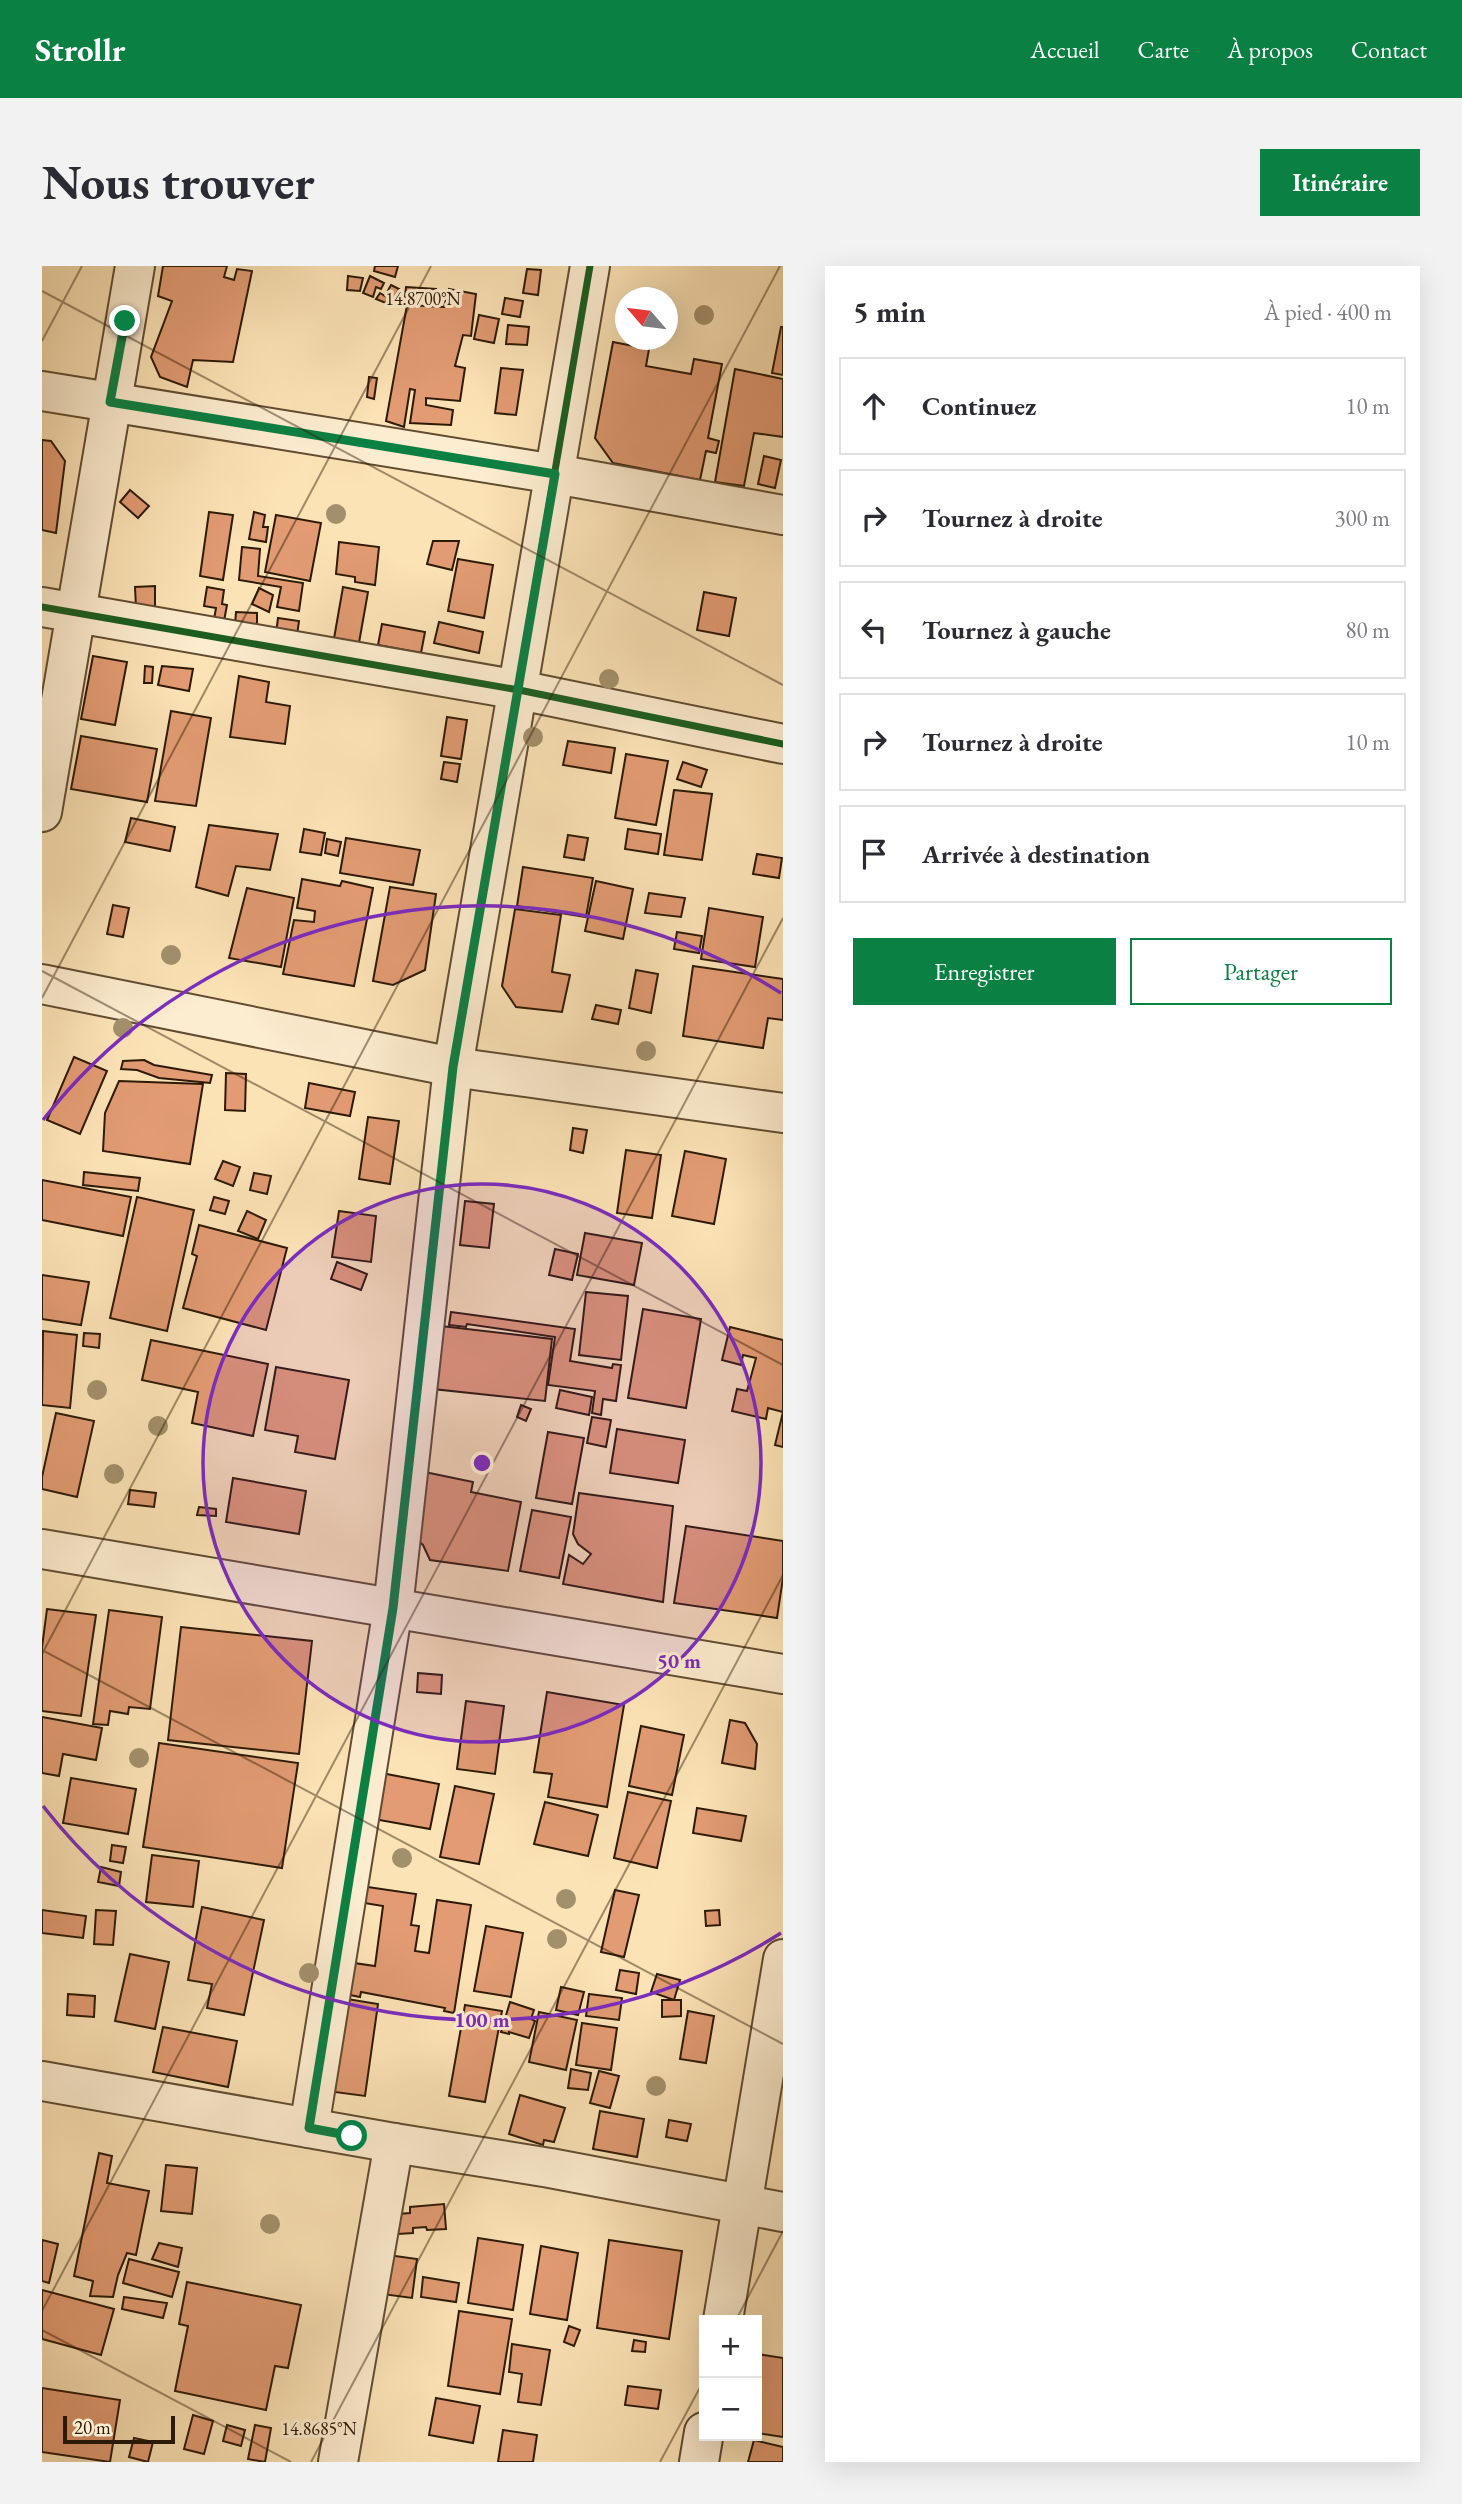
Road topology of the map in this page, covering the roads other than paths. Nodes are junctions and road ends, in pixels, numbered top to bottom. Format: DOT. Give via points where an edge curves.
graph roads {
  1 [pos="135,266"];
  2 [pos="590,266"];
  3 [pos="42,391"];
  4 [pos="110,402"];
  5 [pos="555,474"];
  6 [pos="783,515"];
  7 [pos="59,610"];
  8 [pos="519,690"];
  9 [pos="783,744"];
  10 [pos="42,812"];
  11 [pos="42,984"];
  12 [pos="453,1067"];
  13 [pos="783,1113"];
  14 [pos="42,1549"];
  15 [pos="393,1608"];
  16 [pos="783,1674"];
  17 [pos="783,1959"];
  18 [pos="42,2081"];
  19 [pos="309,2128"];
  20 [pos="394,2143"];
  21 [pos="742,2204"];
  22 [pos="783,2212"];
  23 [pos="724,2315"];
  24 [pos="702,2441"];
  25 [pos="338,2462"];
  26 [pos="699,2462"];
  1 -- 4 [label="street"];
  2 -- 5 [label="street"];
  3 -- 4 [label="street"];
  4 -- 5 [label="street"];
  4 -- 7 [label="street"];
  5 -- 6 [label="street"];
  5 -- 8 [label="street"];
  7 -- 8 [label="street"];
  7 -- 10 [label="street"];
  8 -- 9 [label="street"];
  8 -- 12 [label="street"];
  11 -- 12 [label="street"];
  12 -- 13 [label="street"];
  12 -- 15 [label="street"];
  14 -- 15 [label="street"];
  15 -- 16 [label="street"];
  15 -- 19 [label="street"];
  17 -- 21 [label="street"];
  18 -- 19 [label="street"];
  19 -- 20 [label="street"];
  20 -- 21 [label="street"];
  20 -- 25 [label="street"];
  21 -- 22 [label="street"];
  21 -- 23 [label="street"];
  24 -- 26 [label="street"];
}
